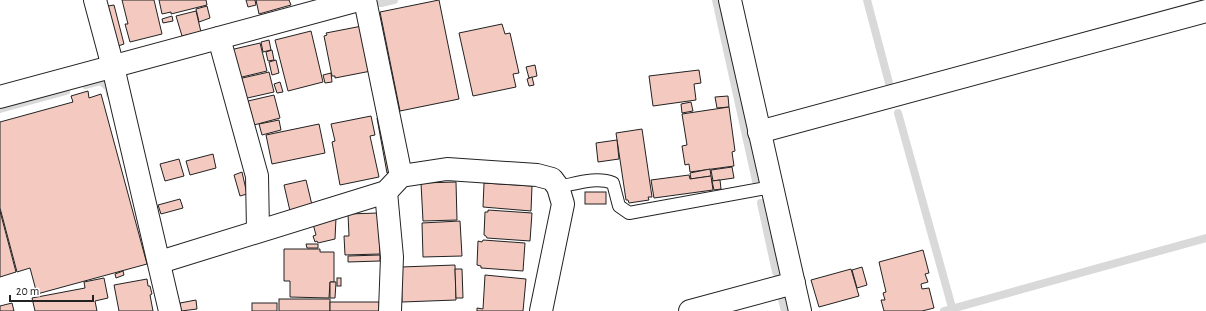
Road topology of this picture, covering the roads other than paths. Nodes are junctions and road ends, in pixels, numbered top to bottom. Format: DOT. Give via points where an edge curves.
graph roads {
  1 [pos="95,0"];
  2 [pos="359,0"];
  3 [pos="365,0"];
  4 [pos="730,0"];
  5 [pos="1206,11"];
  6 [pos="218,38"];
  7 [pos="113,67"];
  8 [pos="0,97"];
  9 [pos="760,132"];
  10 [pos="401,176"];
  11 [pos="558,187"];
  12 [pos="772,187"];
  13 [pos="386,192"];
  14 [pos="258,231"];
  15 [pos="160,262"];
  16 [pos="794,283"];
  17 [pos="170,311"];
  18 [pos="390,311"];
  19 [pos="541,311"];
  20 [pos="690,311"];
  21 [pos="800,311"];
  1 -- 7 [label="street"];
  2 -- 6 [label="street"];
  3 -- 10 [label="street"];
  4 -- 9 [label="street"];
  5 -- 9 [label="street"];
  6 -- 7 [label="street"];
  6 -- 14 [label="street" via="257,176"];
  7 -- 8 [label="street"];
  7 -- 15 [label="street"];
  9 -- 12 [label="street"];
  10 -- 11 [label="street" via="448,169 537,175 552,179"];
  10 -- 13 [label="street"];
  11 -- 12 [label="lane" via="607,180 613,183 620,206 629,213"];
  11 -- 19 [label="street" via="563,204"];
  12 -- 16 [label="street"];
  13 -- 14 [label="street"];
  13 -- 18 [label="street" via="392,257"];
  14 -- 15 [label="street"];
  15 -- 17 [label="street"];
  16 -- 20 [label="street"];
  16 -- 21 [label="street"];
}
